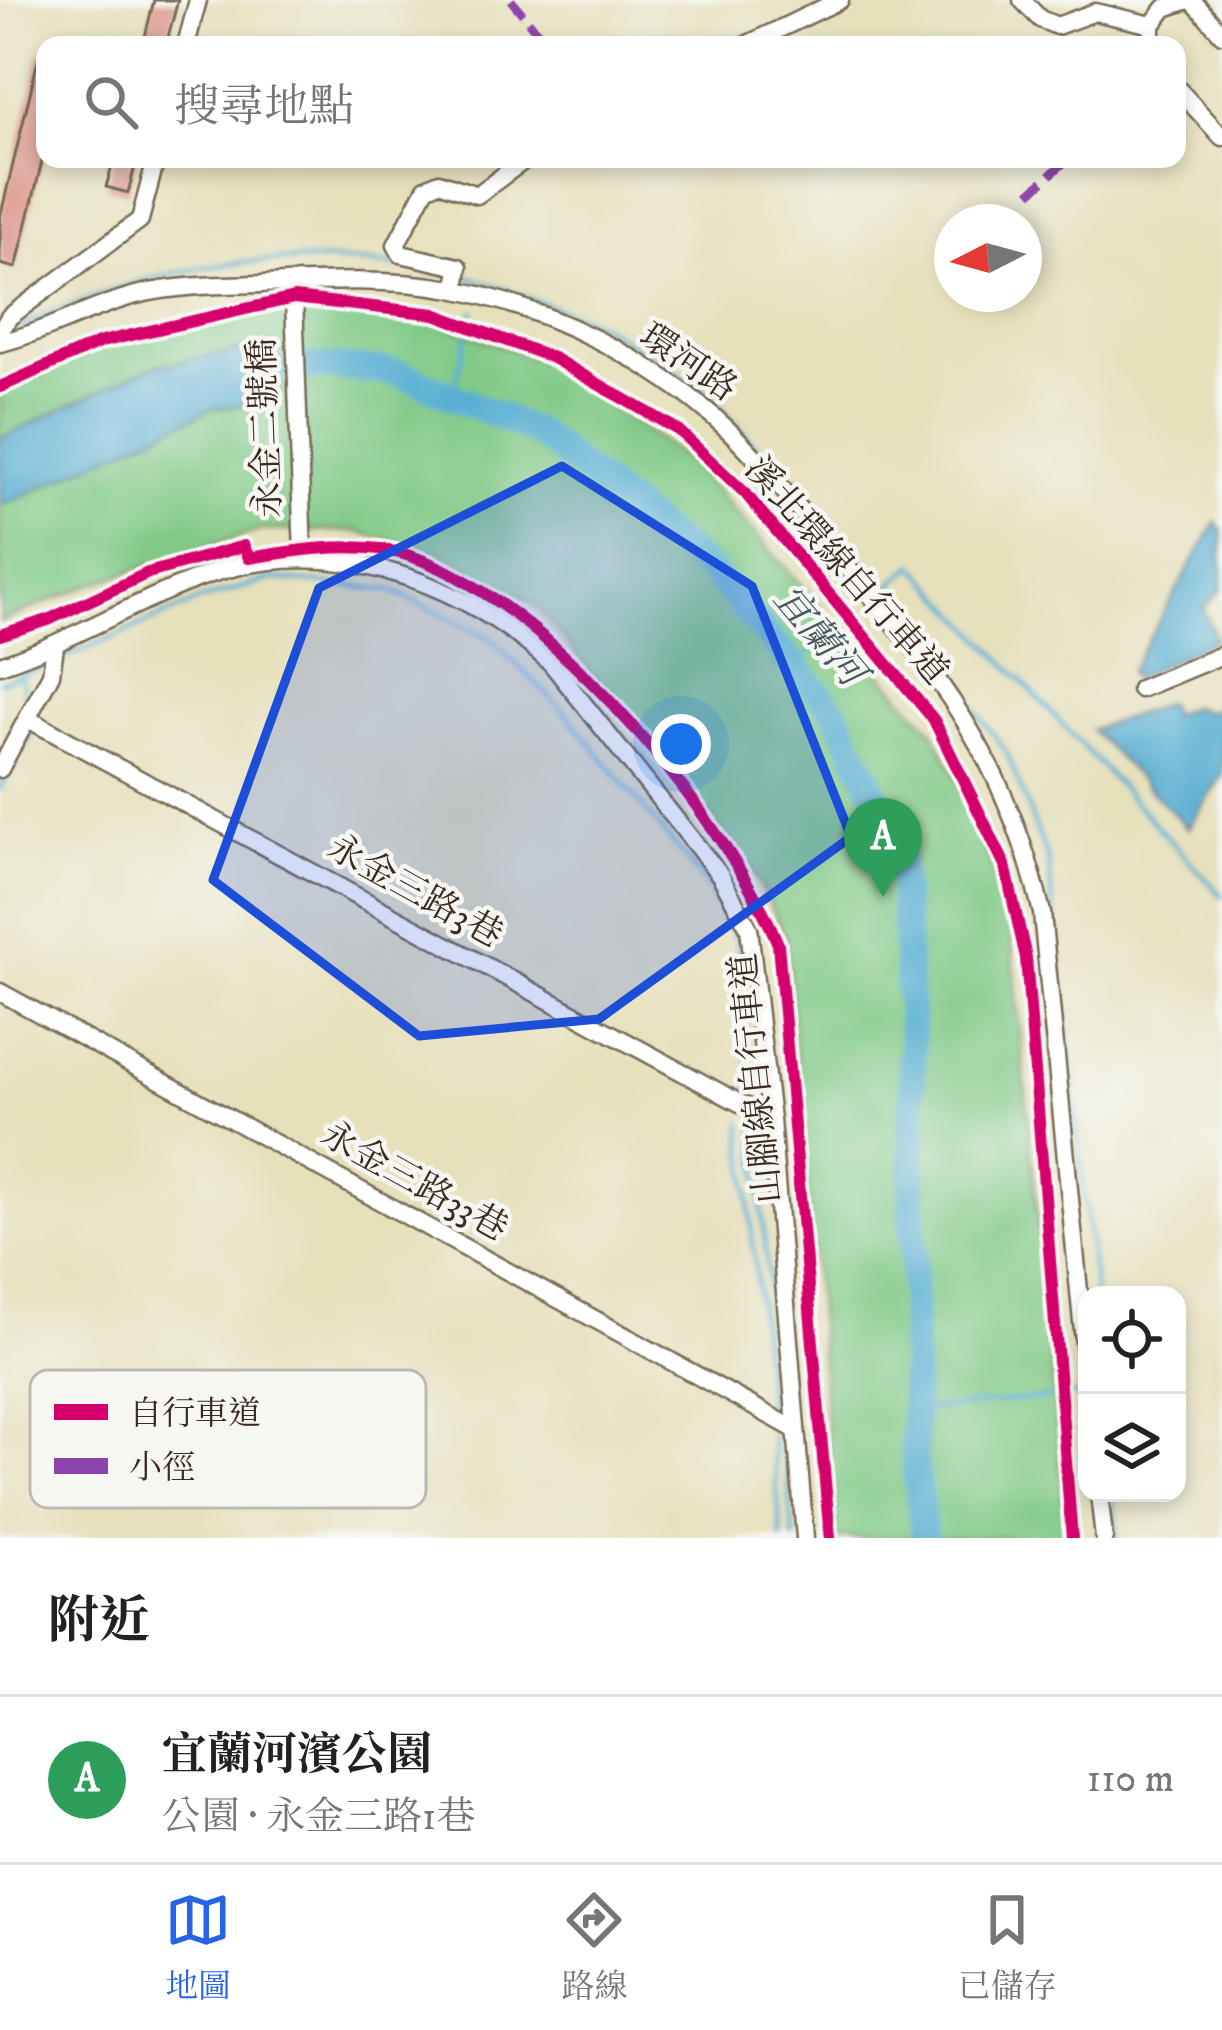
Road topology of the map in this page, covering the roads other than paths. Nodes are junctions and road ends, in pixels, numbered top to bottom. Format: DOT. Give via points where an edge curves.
graph roads {
  1 [pos="197,0"];
  2 [pos="841,0"];
  3 [pos="1022,0"];
  4 [pos="1190,0"];
  5 [pos="1152,25"];
  6 [pos="1222,34"];
  7 [pos="188,36"];
  8 [pos="765,36"];
  9 [pos="1152,36"];
  10 [pos="1186,98"];
  11 [pos="1222,137"];
  12 [pos="154,168"];
  13 [pos="514,168"];
  14 [pos="296,290"];
  15 [pos="456,290"];
  16 [pos="0,332"];
  17 [pos="0,344"];
  18 [pos="303,556"];
  19 [pos="55,647"];
  20 [pos="1222,655"];
  21 [pos="0,665"];
  22 [pos="1140,689"];
  23 [pos="28,719"];
  24 [pos="0,769"];
  25 [pos="0,992"];
  26 [pos="771,1120"];
  27 [pos="1079,1286"];
  28 [pos="796,1430"];
  29 [pos="1100,1502"];
  30 [pos="805,1538"];
  31 [pos="1104,1538"];
  1 -- 7 [label="street"];
  2 -- 8 [label="street"];
  3 -- 5 [label="street" via="1058,26 1095,12"];
  4 -- 5 [label="street" via="1165,8"];
  4 -- 6 [label="street"];
  5 -- 9 [label="street"];
  10 -- 11 [label="street"];
  12 -- 16 [label="street" via="140,220 9,317"];
  13 -- 15 [label="street" via="477,195 430,183 396,245 401,254 459,267"];
  14 -- 15 [label="street, 環河路" via="400,282"];
  14 -- 17 [label="street, 環河路" via="138,295"];
  14 -- 18 [label="street, 永金二號橋"];
  15 -- 27 [label="street, 環河路" via="554,321 639,364 724,425 967,717 1004,787 1042,914"];
  18 -- 19 [label="street" via="209,574"];
  18 -- 26 [label="street" via="376,567 440,590 518,633 573,689 720,875 749,928"];
  19 -- 21 [label="street"];
  19 -- 23 [label="street"];
  20 -- 22 [label="street"];
  23 -- 24 [label="street"];
  23 -- 26 [label="street, 永金三路3巷"];
  25 -- 28 [label="street, 永金三路33巷"];
  26 -- 28 [label="street"];
  28 -- 30 [label="street"];
  29 -- 31 [label="street"];
}
